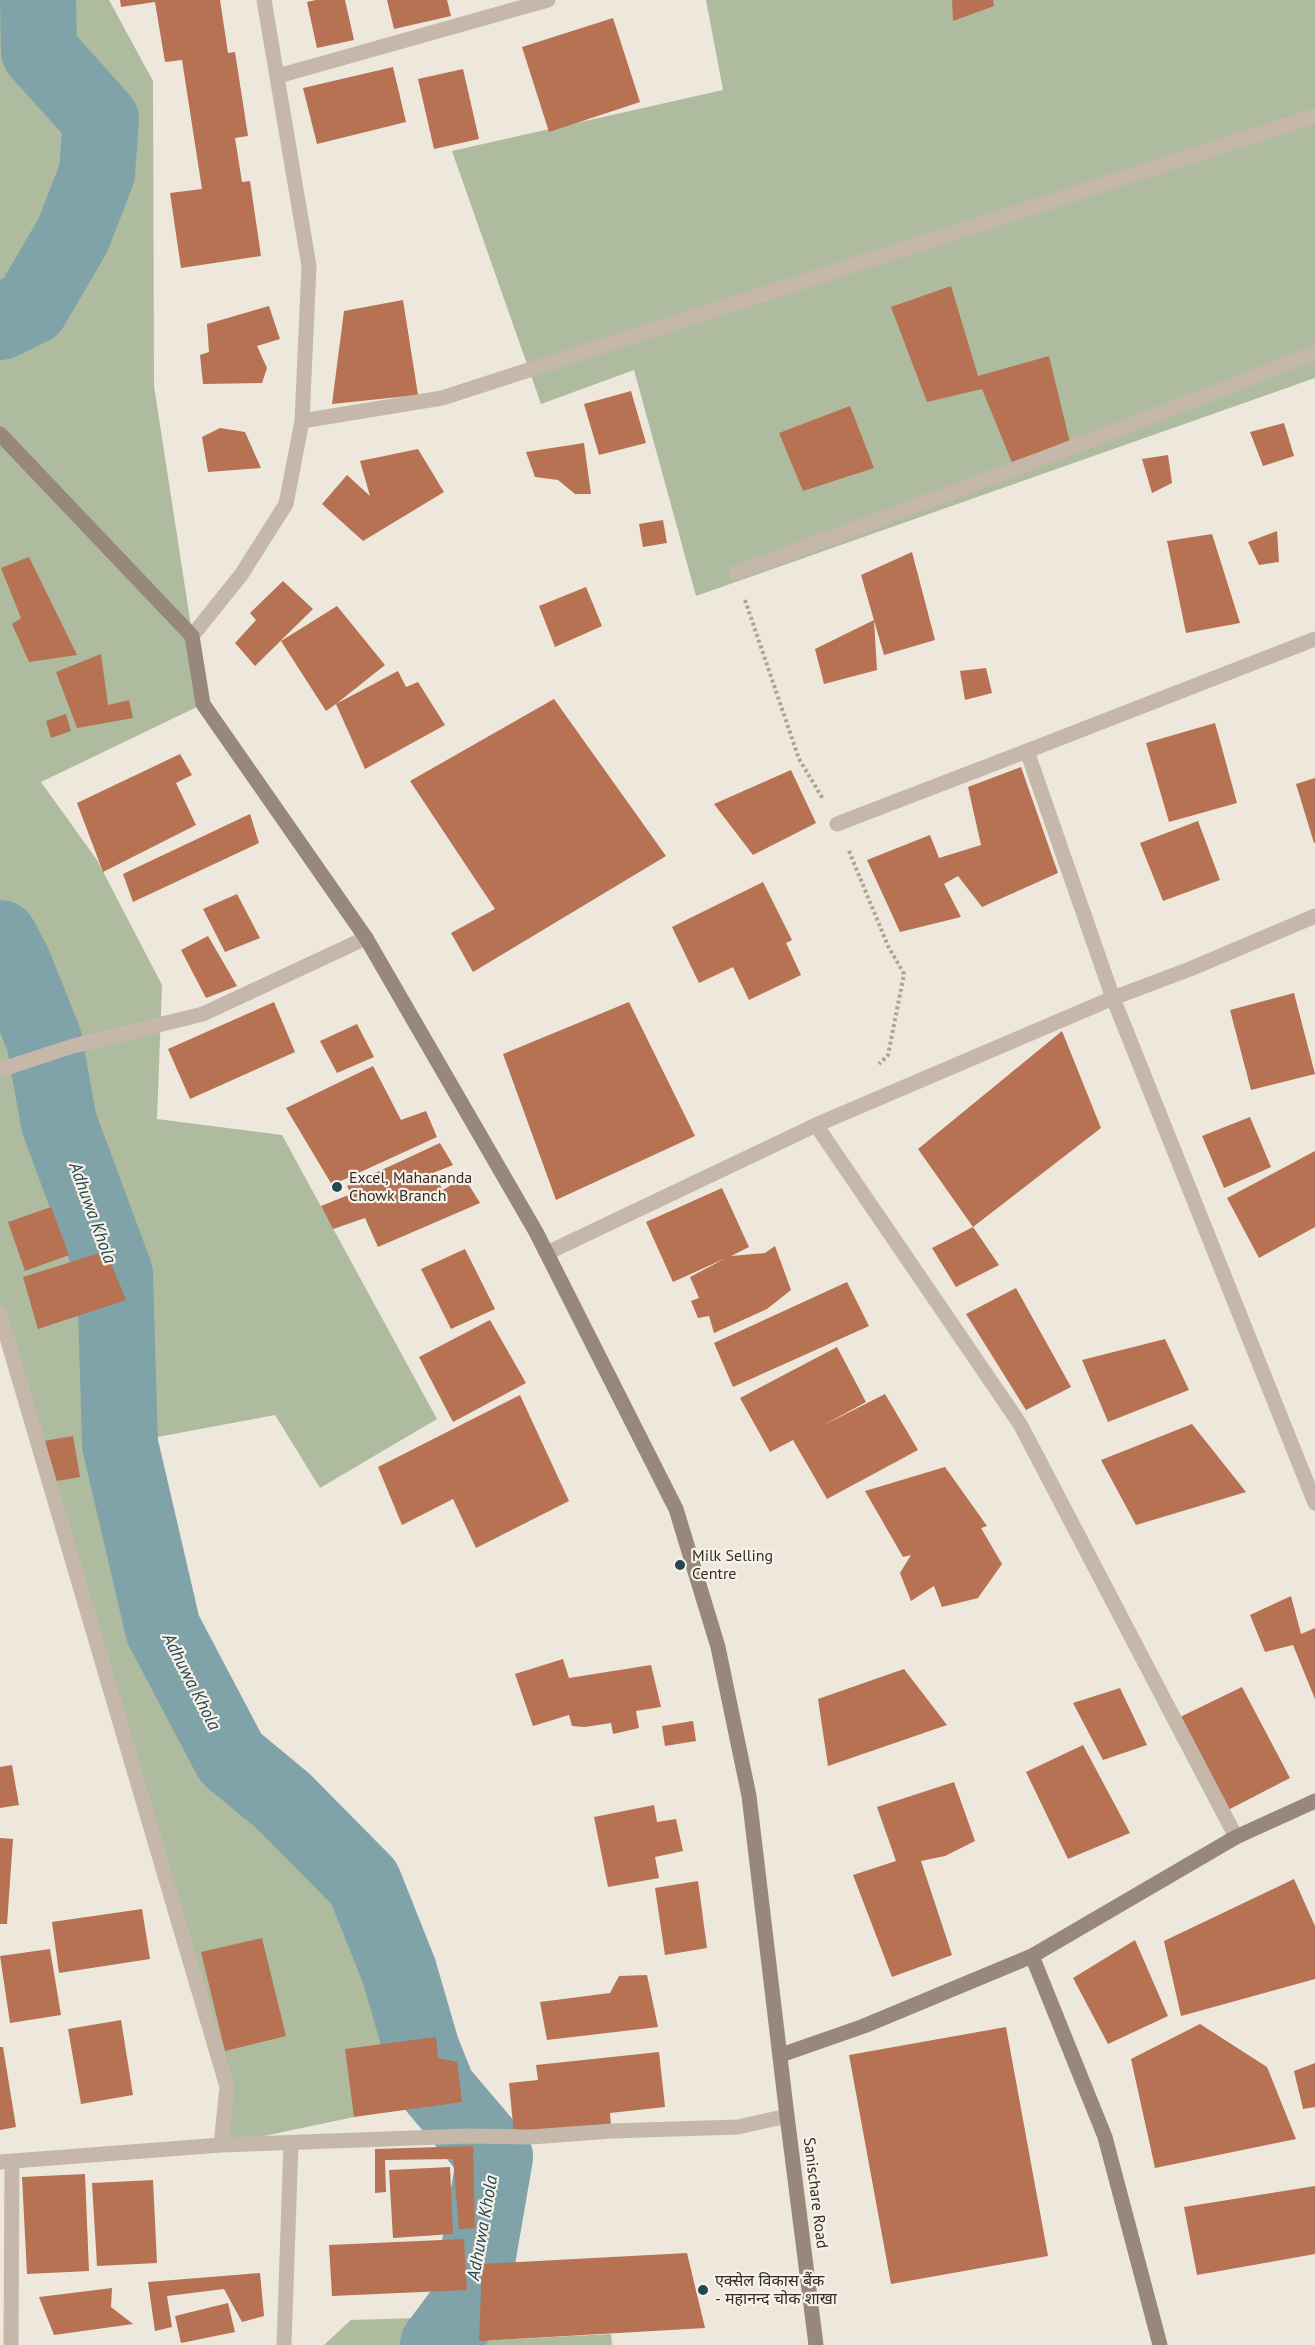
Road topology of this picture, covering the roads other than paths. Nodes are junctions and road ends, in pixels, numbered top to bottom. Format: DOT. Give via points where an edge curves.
graph roads {
  1 [pos="264,0"];
  2 [pos="548,0"];
  3 [pos="278,76"];
  4 [pos="1315,116"];
  5 [pos="1315,353"];
  6 [pos="302,421"];
  7 [pos="0,434"];
  8 [pos="736,573"];
  9 [pos="192,636"];
  10 [pos="1315,639"];
  11 [pos="1028,751"];
  12 [pos="837,824"];
  13 [pos="1315,916"];
  14 [pos="366,938"];
  15 [pos="1113,998"];
  16 [pos="2,1070"];
  17 [pos="816,1125"];
  18 [pos="547,1253"];
  19 [pos="0,1314"];
  20 [pos="1315,1503"];
  21 [pos="1315,1801"];
  22 [pos="1236,1837"];
  23 [pos="1032,1956"];
  24 [pos="781,2055"];
  25 [pos="787,2116"];
  26 [pos="291,2144"];
  27 [pos="221,2145"];
  28 [pos="6,2161"];
  29 [pos="11,2345"];
  30 [pos="284,2345"];
  31 [pos="816,2345"];
  32 [pos="1160,2345"];
  1 -- 3 [label="street"];
  2 -- 3 [label="street"];
  3 -- 6 [label="street" via="309,267"];
  4 -- 6 [label="street" via="442,398"];
  5 -- 8 [label="street"];
  6 -- 9 [label="street" via="286,504 241,575"];
  7 -- 9 [label="street"];
  9 -- 14 [label="street, Sanischare Road" via="203,704"];
  10 -- 11 [label="street"];
  11 -- 12 [label="street"];
  11 -- 15 [label="street"];
  13 -- 15 [label="street"];
  14 -- 16 [label="street" via="203,1014 73,1046"];
  14 -- 18 [label="street, Sanischare Road"];
  15 -- 17 [label="street"];
  15 -- 20 [label="street"];
  17 -- 18 [label="street"];
  17 -- 22 [label="street" via="1020,1424"];
  18 -- 24 [label="street, Sanischare Road" via="676,1509 718,1647 749,1796"];
  19 -- 27 [label="street" via="227,2087"];
  21 -- 22 [label="street"];
  22 -- 23 [label="street"];
  23 -- 24 [label="street" via="864,2026"];
  23 -- 32 [label="street" via="1105,2137"];
  24 -- 25 [label="street, Sanischare Road"];
  25 -- 26 [label="street" via="738,2127"];
  25 -- 31 [label="street, Sanischare Road"];
  26 -- 27 [label="street"];
  26 -- 30 [label="street"];
  27 -- 28 [label="street"];
  28 -- 29 [label="street"];
}
